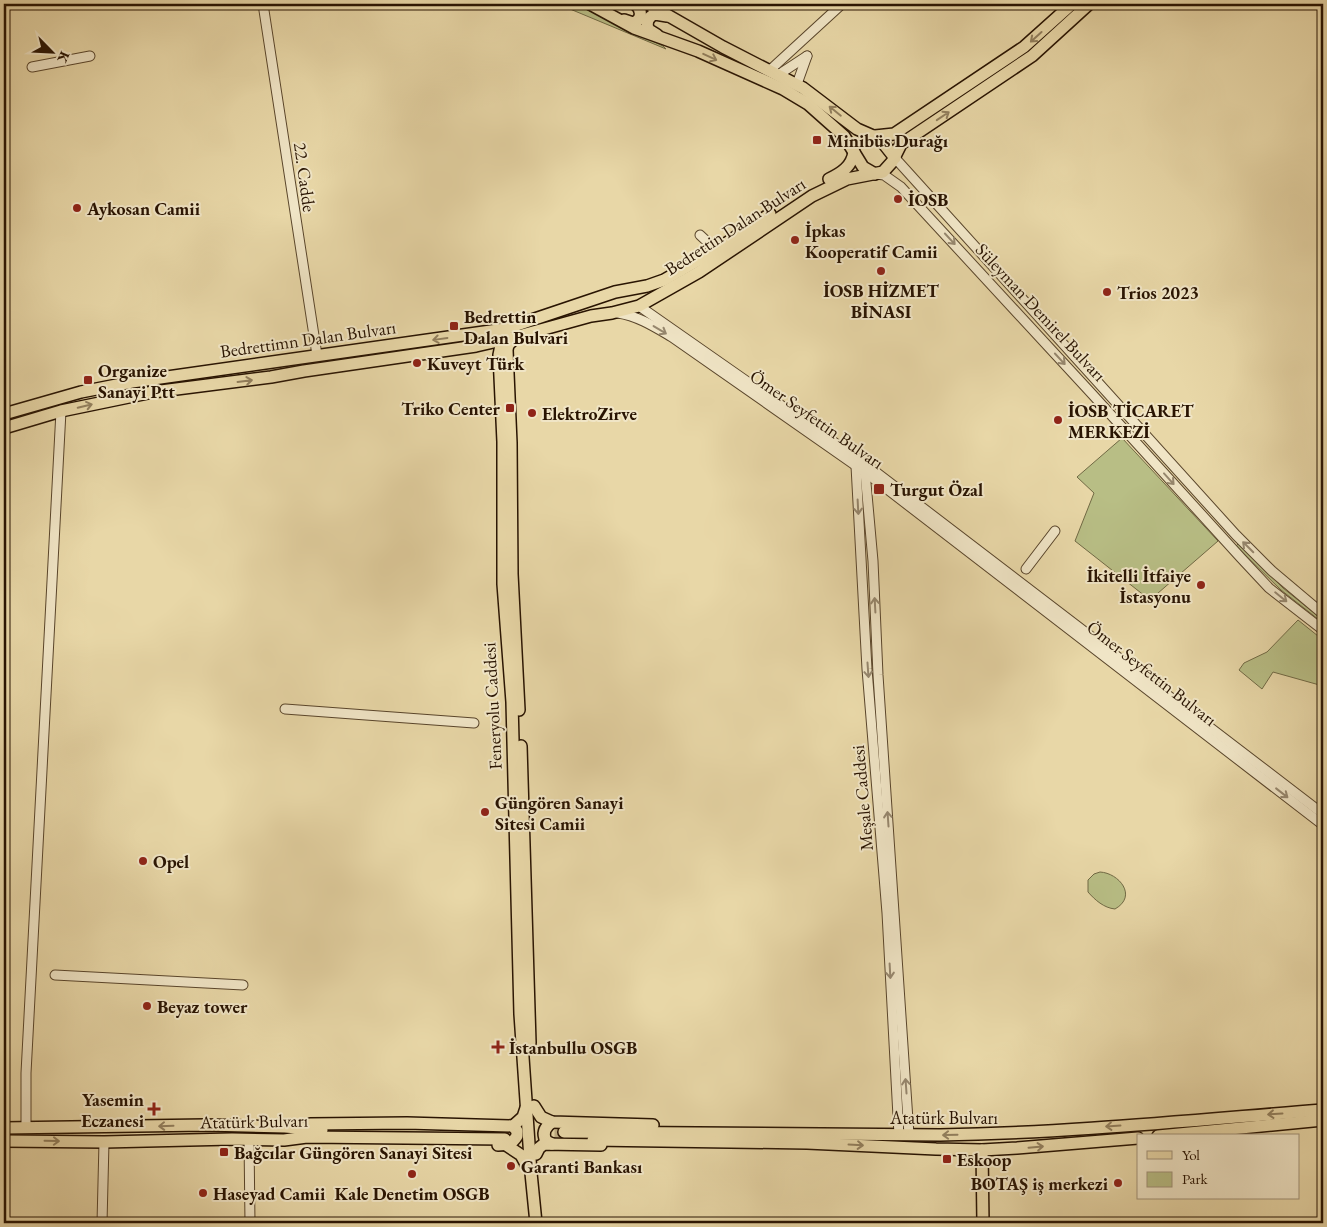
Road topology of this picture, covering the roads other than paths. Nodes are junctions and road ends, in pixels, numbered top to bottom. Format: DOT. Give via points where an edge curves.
graph roads {
  1 [pos="263,4"];
  2 [pos="590,4"];
  3 [pos="635,4"];
  4 [pos="648,4"];
  5 [pos="842,4"];
  6 [pos="1072,4"];
  7 [pos="1089,4"];
  8 [pos="611,14"];
  9 [pos="676,19"];
  10 [pos="665,39"];
  11 [pos="90,56"];
  12 [pos="32,67"];
  13 [pos="774,72"];
  14 [pos="797,84"];
  15 [pos="875,136"];
  16 [pos="854,152"];
  17 [pos="894,158"];
  18 [pos="875,174"];
  19 [pos="700,235"];
  20 [pos="716,250"];
  21 [pos="615,292"];
  22 [pos="586,302"];
  23 [pos="639,306"];
  24 [pos="615,312"];
  25 [pos="596,315"];
  26 [pos="504,334"];
  27 [pos="515,337"];
  28 [pos="476,346"];
  29 [pos="317,355"];
  30 [pos="499,358"];
  31 [pos="60,411"];
  32 [pos="4,414"];
  33 [pos="4,428"];
  34 [pos="858,463"];
  35 [pos="866,469"];
  36 [pos="1055,531"];
  37 [pos="1026,569"];
  38 [pos="1323,614"];
  39 [pos="1323,630"];
  40 [pos="285,709"];
  41 [pos="474,723"];
  42 [pos="1323,814"];
  43 [pos="1323,825"];
  44 [pos="56,975"];
  45 [pos="243,985"];
  46 [pos="530,1106"];
  47 [pos="1323,1110"];
  48 [pos="1323,1120"];
  49 [pos="552,1122"];
  50 [pos="4,1128"];
  51 [pos="26,1128"];
  52 [pos="782,1133"];
  53 [pos="1179,1134"];
  54 [pos="904,1135"];
  55 [pos="507,1136"];
  56 [pos="559,1138"];
  57 [pos="1137,1138"];
  58 [pos="249,1140"];
  59 [pos="4,1141"];
  60 [pos="104,1142"];
  61 [pos="898,1147"];
  62 [pos="982,1150"];
  63 [pos="536,1154"];
  64 [pos="531,1173"];
  65 [pos="102,1223"];
  66 [pos="250,1223"];
  67 [pos="536,1223"];
  68 [pos="542,1223"];
  69 [pos="983,1223"];
  1 -- 29 [label="street, 22. Cadde"];
  2 -- 8 [label="main road, Süleyman Demirel Bulvarı"];
  3 -- 8 [label="main road" via="641,16 636,22"];
  4 -- 9 [label="main road, Süleyman Demirel Bulvarı"];
  5 -- 13 [label="street"];
  6 -- 15 [label="main road, one-way" via="1024,47 943,102 894,134"];
  17 -- 7 [label="main road, one-way" via="901,144 1032,56"];
  8 -- 10 [label="main road, Süleyman Demirel Bulvarı" via="634,28"];
  9 -- 10 [label="main road" via="655,14 648,20 649,30"];
  9 -- 13 [label="main road, Süleyman Demirel Bulvarı"];
  10 -- 16 [label="main road, Süleyman Demirel Bulvarı, one-way" via="782,89 808,104 844,136"];
  11 -- 12 [label="street"];
  13 -- 14 [label="main road, Süleyman Demirel Bulvarı"];
  13 -- 14 [label="street" via="807,56"];
  15 -- 14 [label="main road, Süleyman Demirel Bulvarı, one-way" via="857,129"];
  15 -- 17 [label="main road, Süleyman Demirel Bulvarı"];
  16 -- 18 [label="main road, Süleyman Demirel Bulvarı" via="863,167"];
  16 -- 20 [label="main road, Bedrettin Dalan Bulvarı" via="843,172 791,201"];
  17 -- 18 [label="main road" via="886,170"];
  38 -- 17 [label="street, Süleyman Demirel Bulvarı, one-way" via="1236,535"];
  18 -- 23 [label="main road, Bedrettin Dalan Bulvarı" via="847,179 812,196 699,272"];
  18 -- 39 [label="street, Süleyman Demirel Bulvarı, one-way" via="884,175 901,187 1269,588"];
  19 -- 20 [label="street"];
  20 -- 21 [label="main road, Bedrettin Dalan Bulvarı" via="664,280"];
  21 -- 22 [label="main road, Bedrettimn Dalan Bulvarı"];
  21 -- 23 [label="main road"];
  21 -- 24 [label="main road" via="607,298 610,310"];
  22 -- 25 [label="main road" via="598,306"];
  22 -- 26 [label="main road, Bedrettimn Dalan Bulvarı"];
  23 -- 24 [label="main road, Bedrettin Dalan Bulvarı"];
  23 -- 34 [label="street, Ömer Seyfettin Bulvarı"];
  24 -- 25 [label="main road, Bedrettimn Dalan Bulvarı"];
  24 -- 34 [label="street, Ömer Seyfettin Bulvarı, one-way" via="638,318 664,332"];
  25 -- 27 [label="main road, Bedrettimn Dalan Bulvarı"];
  26 -- 27 [label="main road, Bedrettimn Dalan Bulvarı"];
  26 -- 28 [label="main road, Bedrettimn Dalan Bulvarı"];
  26 -- 29 [label="main road, Bedrettimn Dalan Bulvarı, one-way"];
  26 -- 30 [label="main road, Feneryolu Caddesi"];
  27 -- 46 [label="main road, Feneryolu Caddesi" via="507,350"];
  28 -- 30 [label="main road" via="485,345"];
  31 -- 28 [label="main road, Bedrettimn Dalan Bulvarı, one-way" via="152,392"];
  29 -- 32 [label="main road, Bedrettimn Dalan Bulvarı" via="132,382"];
  30 -- 46 [label="main road, Feneryolu Caddesi" via="503,442 503,584 512,702 516,971"];
  31 -- 33 [label="main road, Bedrettimn Dalan Bulvarı"];
  31 -- 51 [label="street" via="26,1073"];
  34 -- 35 [label="street, Ömer Seyfettin Bulvarı"];
  34 -- 54 [label="street, Meşale Caddesi, one-way" via="867,669"];
  35 -- 42 [label="street, Ömer Seyfettin Bulvarı"];
  35 -- 43 [label="street, Ömer Seyfettin Bulvarı, one-way"];
  54 -- 35 [label="street, Meşale Caddesi, one-way"];
  36 -- 37 [label="street"];
  40 -- 41 [label="street"];
  44 -- 45 [label="street"];
  46 -- 49 [label="main road"];
  46 -- 55 [label="main road"];
  46 -- 63 [label="main road, Feneryolu Caddesi"];
  46 -- 64 [label="main road, Feneryolu Caddesi"];
  47 -- 54 [label="main road, Atatürk Bulvarı, one-way" via="1043,1132"];
  48 -- 53 [label="main road"];
  49 -- 52 [label="main road" via="748,1127"];
  49 -- 56 [label="main road" via="546,1127 546,1141"];
  50 -- 51 [label="main road, Atatürk Bulvarı"];
  55 -- 51 [label="main road, Atatürk Bulvarı, one-way" via="407,1123"];
  52 -- 54 [label="main road, Atatürk Bulvarı"];
  52 -- 56 [label="main road, Atatürk Bulvarı"];
  54 -- 61 [label="main road"];
  55 -- 58 [label="main road, Atatürk Bulvarı" via="392,1146"];
  55 -- 64 [label="main road"];
  56 -- 61 [label="main road, Atatürk Bulvarı, one-way" via="771,1148 808,1143"];
  56 -- 63 [label="main road" via="542,1145"];
  62 -- 57 [label="main road, Atatürk Bulvarı, one-way"];
  58 -- 60 [label="main road, Atatürk Bulvarı"];
  58 -- 66 [label="street"];
  59 -- 60 [label="main road, Atatürk Bulvarı, one-way"];
  60 -- 65 [label="street"];
  61 -- 62 [label="main road, Atatürk Bulvarı"];
  62 -- 69 [label="main road"];
  63 -- 68 [label="main road, Feneryolu Caddesi"];
  64 -- 67 [label="main road, Feneryolu Caddesi"];
}
